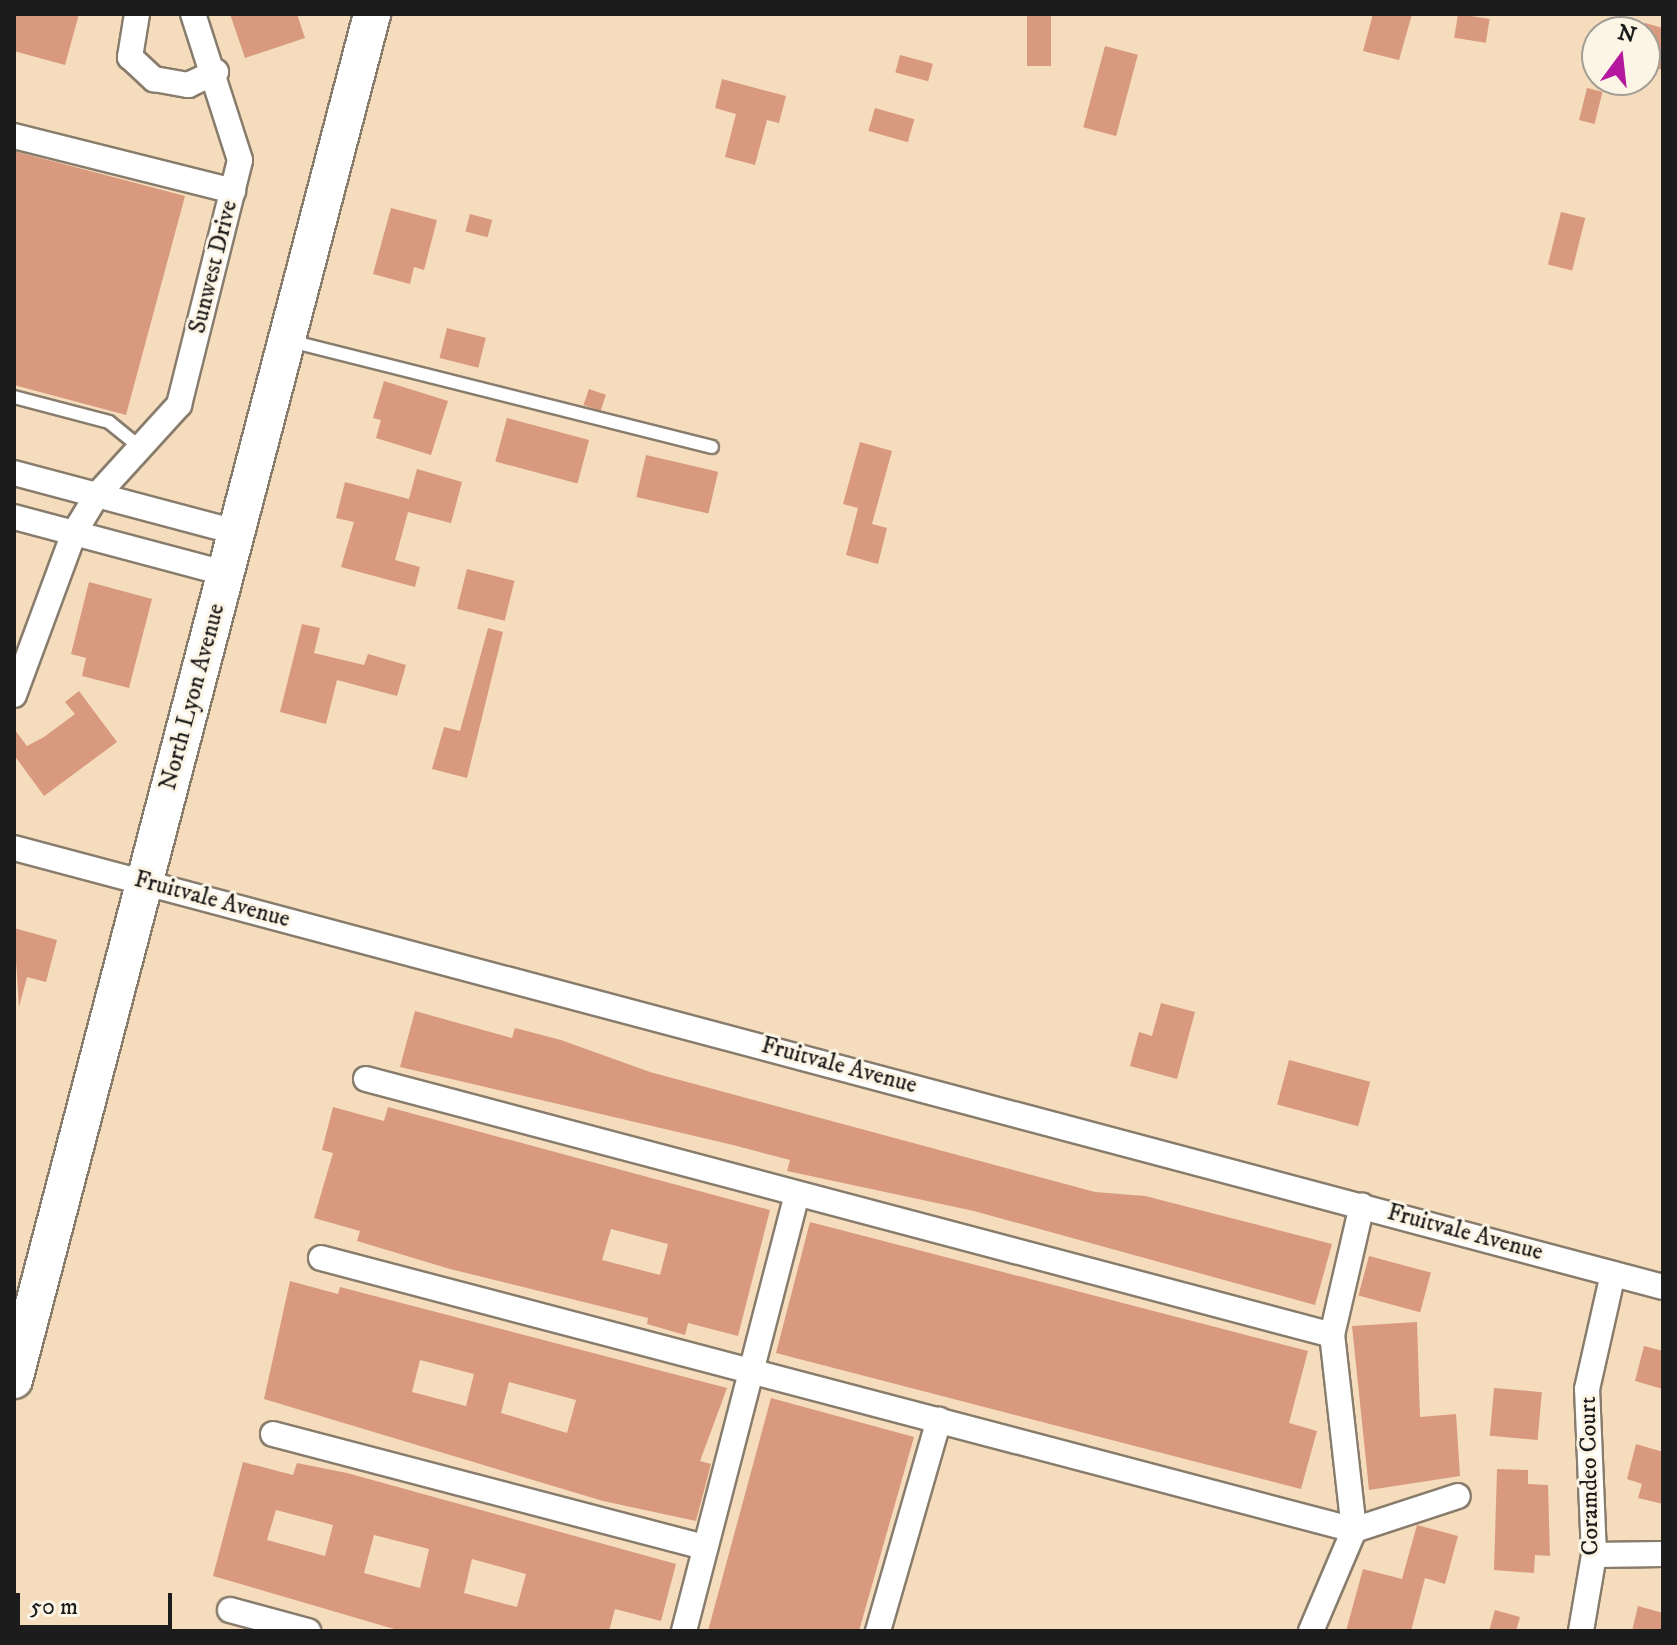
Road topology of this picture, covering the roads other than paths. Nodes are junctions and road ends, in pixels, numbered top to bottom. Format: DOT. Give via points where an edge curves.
graph roads {
  1 [pos="137,14"];
  2 [pos="193,14"];
  3 [pos="372,14"];
  4 [pos="216,72"];
  5 [pos="14,136"];
  6 [pos="233,191"];
  7 [pos="286,340"];
  8 [pos="14,397"];
  9 [pos="712,447"];
  10 [pos="141,448"];
  11 [pos="14,473"];
  12 [pos="97,495"];
  13 [pos="151,509"];
  14 [pos="14,517"];
  15 [pos="236,532"];
  16 [pos="74,533"];
  17 [pos="140,551"];
  18 [pos="225,573"];
  19 [pos="16,695"];
  20 [pos="14,848"];
  21 [pos="144,882"];
  22 [pos="366,1079"];
  23 [pos="797,1194"];
  24 [pos="1362,1205"];
  25 [pos="321,1258"];
  26 [pos="1613,1274"];
  27 [pos="1663,1287"];
  28 [pos="1332,1335"];
  29 [pos="751,1371"];
  30 [pos="15,1374"];
  31 [pos="939,1420"];
  32 [pos="273,1434"];
  33 [pos="1458,1496"];
  34 [pos="1354,1530"];
  35 [pos="705,1547"];
  36 [pos="1663,1554"];
  37 [pos="1594,1555"];
  38 [pos="230,1610"];
  39 [pos="308,1631"];
  40 [pos="684,1631"];
  41 [pos="878,1631"];
  42 [pos="1311,1631"];
  43 [pos="1581,1631"];
  1 -- 4 [label="street" via="130,57 154,79 188,85"];
  2 -- 4 [label="street, Sunwest Drive"];
  3 -- 7 [label="street, North Lyon Avenue"];
  4 -- 6 [label="street, Sunwest Drive" via="240,160"];
  5 -- 6 [label="street"];
  6 -- 10 [label="street, Sunwest Drive" via="179,405"];
  7 -- 9 [label="lane"];
  7 -- 15 [label="street, North Lyon Avenue"];
  8 -- 10 [label="lane" via="109,422"];
  10 -- 12 [label="street, Sunwest Drive"];
  11 -- 12 [label="street"];
  12 -- 13 [label="street"];
  12 -- 16 [label="street, Sunwest Drive"];
  13 -- 15 [label="street"];
  13 -- 17 [label="street"];
  14 -- 16 [label="street"];
  15 -- 18 [label="street, North Lyon Avenue"];
  16 -- 17 [label="street"];
  16 -- 19 [label="street, Sunwest Drive"];
  17 -- 18 [label="street"];
  18 -- 21 [label="street, North Lyon Avenue"];
  20 -- 21 [label="street, Fruitvale Avenue"];
  21 -- 24 [label="street, Fruitvale Avenue"];
  21 -- 30 [label="street, North Lyon Avenue"];
  22 -- 23 [label="street"];
  23 -- 28 [label="street"];
  23 -- 29 [label="street"];
  24 -- 26 [label="street, Fruitvale Avenue"];
  24 -- 28 [label="street"];
  25 -- 29 [label="street"];
  26 -- 27 [label="street, Fruitvale Avenue"];
  26 -- 37 [label="street, Coramdeo Court" via="1587,1389"];
  28 -- 34 [label="street"];
  29 -- 31 [label="street"];
  29 -- 35 [label="street"];
  31 -- 34 [label="street"];
  31 -- 41 [label="street"];
  32 -- 35 [label="street"];
  33 -- 34 [label="street"];
  34 -- 42 [label="street"];
  35 -- 40 [label="street"];
  36 -- 37 [label="street"];
  37 -- 43 [label="street, Coramdeo Court"];
  38 -- 39 [label="street"];
}
